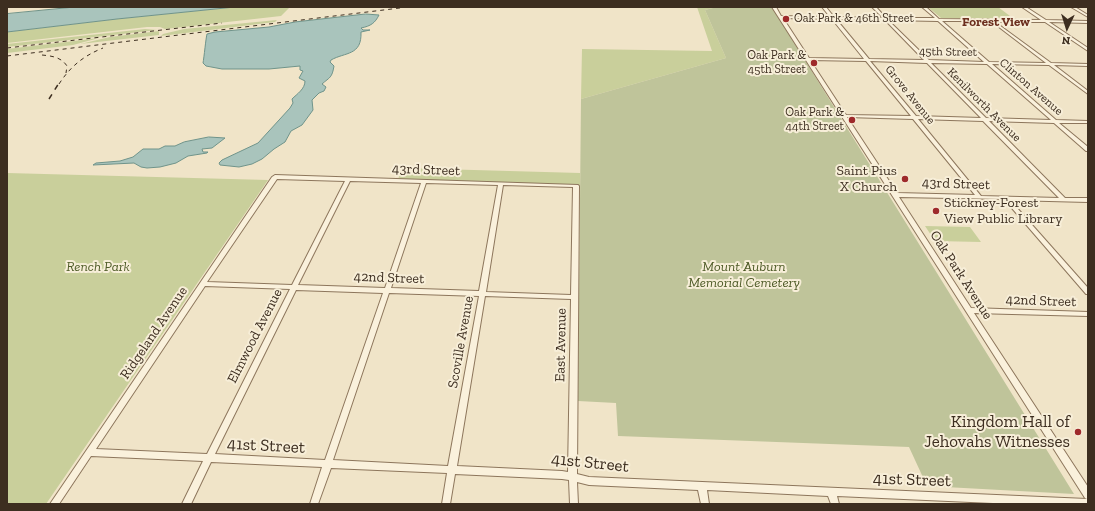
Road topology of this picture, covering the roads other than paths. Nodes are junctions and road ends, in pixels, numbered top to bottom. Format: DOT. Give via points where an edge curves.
graph roads {
  1 [pos="774,7"];
  2 [pos="824,7"];
  3 [pos="874,7"];
  4 [pos="924,7"];
  5 [pos="1024,7"];
  6 [pos="1073,7"];
  7 [pos="781,16"];
  8 [pos="1088,16"];
  9 [pos="833,18"];
  10 [pos="885,18"];
  11 [pos="938,19"];
  12 [pos="991,20"];
  13 [pos="1045,21"];
  14 [pos="1088,22"];
  15 [pos="1088,50"];
  16 [pos="808,59"];
  17 [pos="868,61"];
  18 [pos="928,62"];
  19 [pos="988,63"];
  20 [pos="1050,64"];
  21 [pos="1088,65"];
  22 [pos="1088,94"];
  23 [pos="845,116"];
  24 [pos="914,118"];
  25 [pos="985,120"];
  26 [pos="1055,121"];
  27 [pos="1088,122"];
  28 [pos="1088,150"];
  29 [pos="274,177"];
  30 [pos="348,179"];
  31 [pos="424,182"];
  32 [pos="501,184"];
  33 [pos="576,186"];
  34 [pos="895,195"];
  35 [pos="979,197"];
  36 [pos="1006,198"];
  37 [pos="1063,199"];
  38 [pos="1088,200"];
  39 [pos="202,284"];
  40 [pos="294,287"];
  41 [pos="387,290"];
  42 [pos="1088,292"];
  43 [pos="482,293"];
  44 [pos="574,296"];
  45 [pos="969,310"];
  46 [pos="1088,314"];
  47 [pos="89,452"];
  48 [pos="209,458"];
  49 [pos="328,463"];
  50 [pos="452,469"];
  51 [pos="573,477"];
  52 [pos="702,486"];
  53 [pos="831,492"];
  54 [pos="1088,495"];
  55 [pos="960,500"];
  56 [pos="1088,503"];
  57 [pos="54,504"];
  58 [pos="186,504"];
  59 [pos="314,504"];
  60 [pos="446,504"];
  61 [pos="574,504"];
  62 [pos="705,504"];
  63 [pos="835,504"];
  1 -- 7 [label="street, Oak Park Avenue"];
  2 -- 9 [label="street, Grove Avenue"];
  3 -- 10 [label="street, Kenilworth Avenue"];
  4 -- 11 [label="street, Clinton Avenue"];
  5 -- 13 [label="street"];
  6 -- 8 [label="street"];
  7 -- 9 [label="street"];
  7 -- 16 [label="street, Oak Park Avenue"];
  9 -- 10 [label="street"];
  9 -- 17 [label="street, Grove Avenue"];
  10 -- 11 [label="street"];
  10 -- 18 [label="street, Kenilworth Avenue"];
  11 -- 12 [label="street"];
  11 -- 19 [label="street, Clinton Avenue"];
  12 -- 13 [label="street"];
  12 -- 20 [label="street"];
  13 -- 14 [label="street"];
  13 -- 15 [label="street"];
  16 -- 17 [label="street, 45th Street"];
  16 -- 23 [label="street, Oak Park Avenue"];
  17 -- 18 [label="street, 45th Street"];
  17 -- 24 [label="street, Grove Avenue"];
  18 -- 19 [label="street, 45th Street"];
  18 -- 25 [label="street, Kenilworth Avenue"];
  19 -- 20 [label="street, 45th Street"];
  19 -- 26 [label="street, Clinton Avenue"];
  20 -- 21 [label="street, 45th Street"];
  20 -- 22 [label="street"];
  23 -- 24 [label="street"];
  23 -- 34 [label="street, Oak Park Avenue"];
  24 -- 25 [label="street"];
  24 -- 35 [label="street, Grove Avenue"];
  25 -- 26 [label="street"];
  25 -- 37 [label="street, Kenilworth Avenue"];
  26 -- 27 [label="street"];
  26 -- 28 [label="street, Clinton Avenue"];
  29 -- 30 [label="street, 43rd Street"];
  29 -- 39 [label="street, Ridgeland Avenue"];
  30 -- 31 [label="street, 43rd Street"];
  30 -- 40 [label="street, Elmwood Avenue"];
  31 -- 32 [label="street, 43rd Street"];
  31 -- 41 [label="street"];
  32 -- 33 [label="street, 43rd Street"];
  32 -- 43 [label="street, Scoville Avenue"];
  33 -- 44 [label="street, East Avenue"];
  34 -- 35 [label="street, 43rd Street"];
  34 -- 45 [label="street, Oak Park Avenue"];
  35 -- 36 [label="street, 43rd Street"];
  36 -- 37 [label="street, 43rd Street"];
  36 -- 42 [label="street"];
  37 -- 38 [label="street, 43rd Street"];
  39 -- 40 [label="street, 42nd Street"];
  39 -- 47 [label="street, Ridgeland Avenue"];
  40 -- 41 [label="street, 42nd Street"];
  40 -- 48 [label="street, Elmwood Avenue"];
  41 -- 43 [label="street, 42nd Street"];
  41 -- 49 [label="street"];
  43 -- 44 [label="street, 42nd Street"];
  43 -- 50 [label="street, Scoville Avenue"];
  44 -- 51 [label="street, East Avenue"];
  45 -- 46 [label="street, 42nd Street"];
  45 -- 54 [label="street, Oak Park Avenue"];
  47 -- 48 [label="street, 41st Street"];
  47 -- 57 [label="street, Ridgeland Avenue"];
  48 -- 49 [label="street, 41st Street"];
  48 -- 58 [label="street, Elmwood Avenue"];
  49 -- 50 [label="street, 41st Street"];
  49 -- 59 [label="street"];
  50 -- 51 [label="street, 41st Street"];
  50 -- 60 [label="street, Scoville Avenue"];
  51 -- 52 [label="street, 41st Street" via="588,481"];
  51 -- 61 [label="street, East Avenue"];
  52 -- 53 [label="street, 41st Street"];
  52 -- 62 [label="street"];
  53 -- 55 [label="street, 41st Street"];
  53 -- 63 [label="street"];
  55 -- 56 [label="street, 41st Street"];
}
